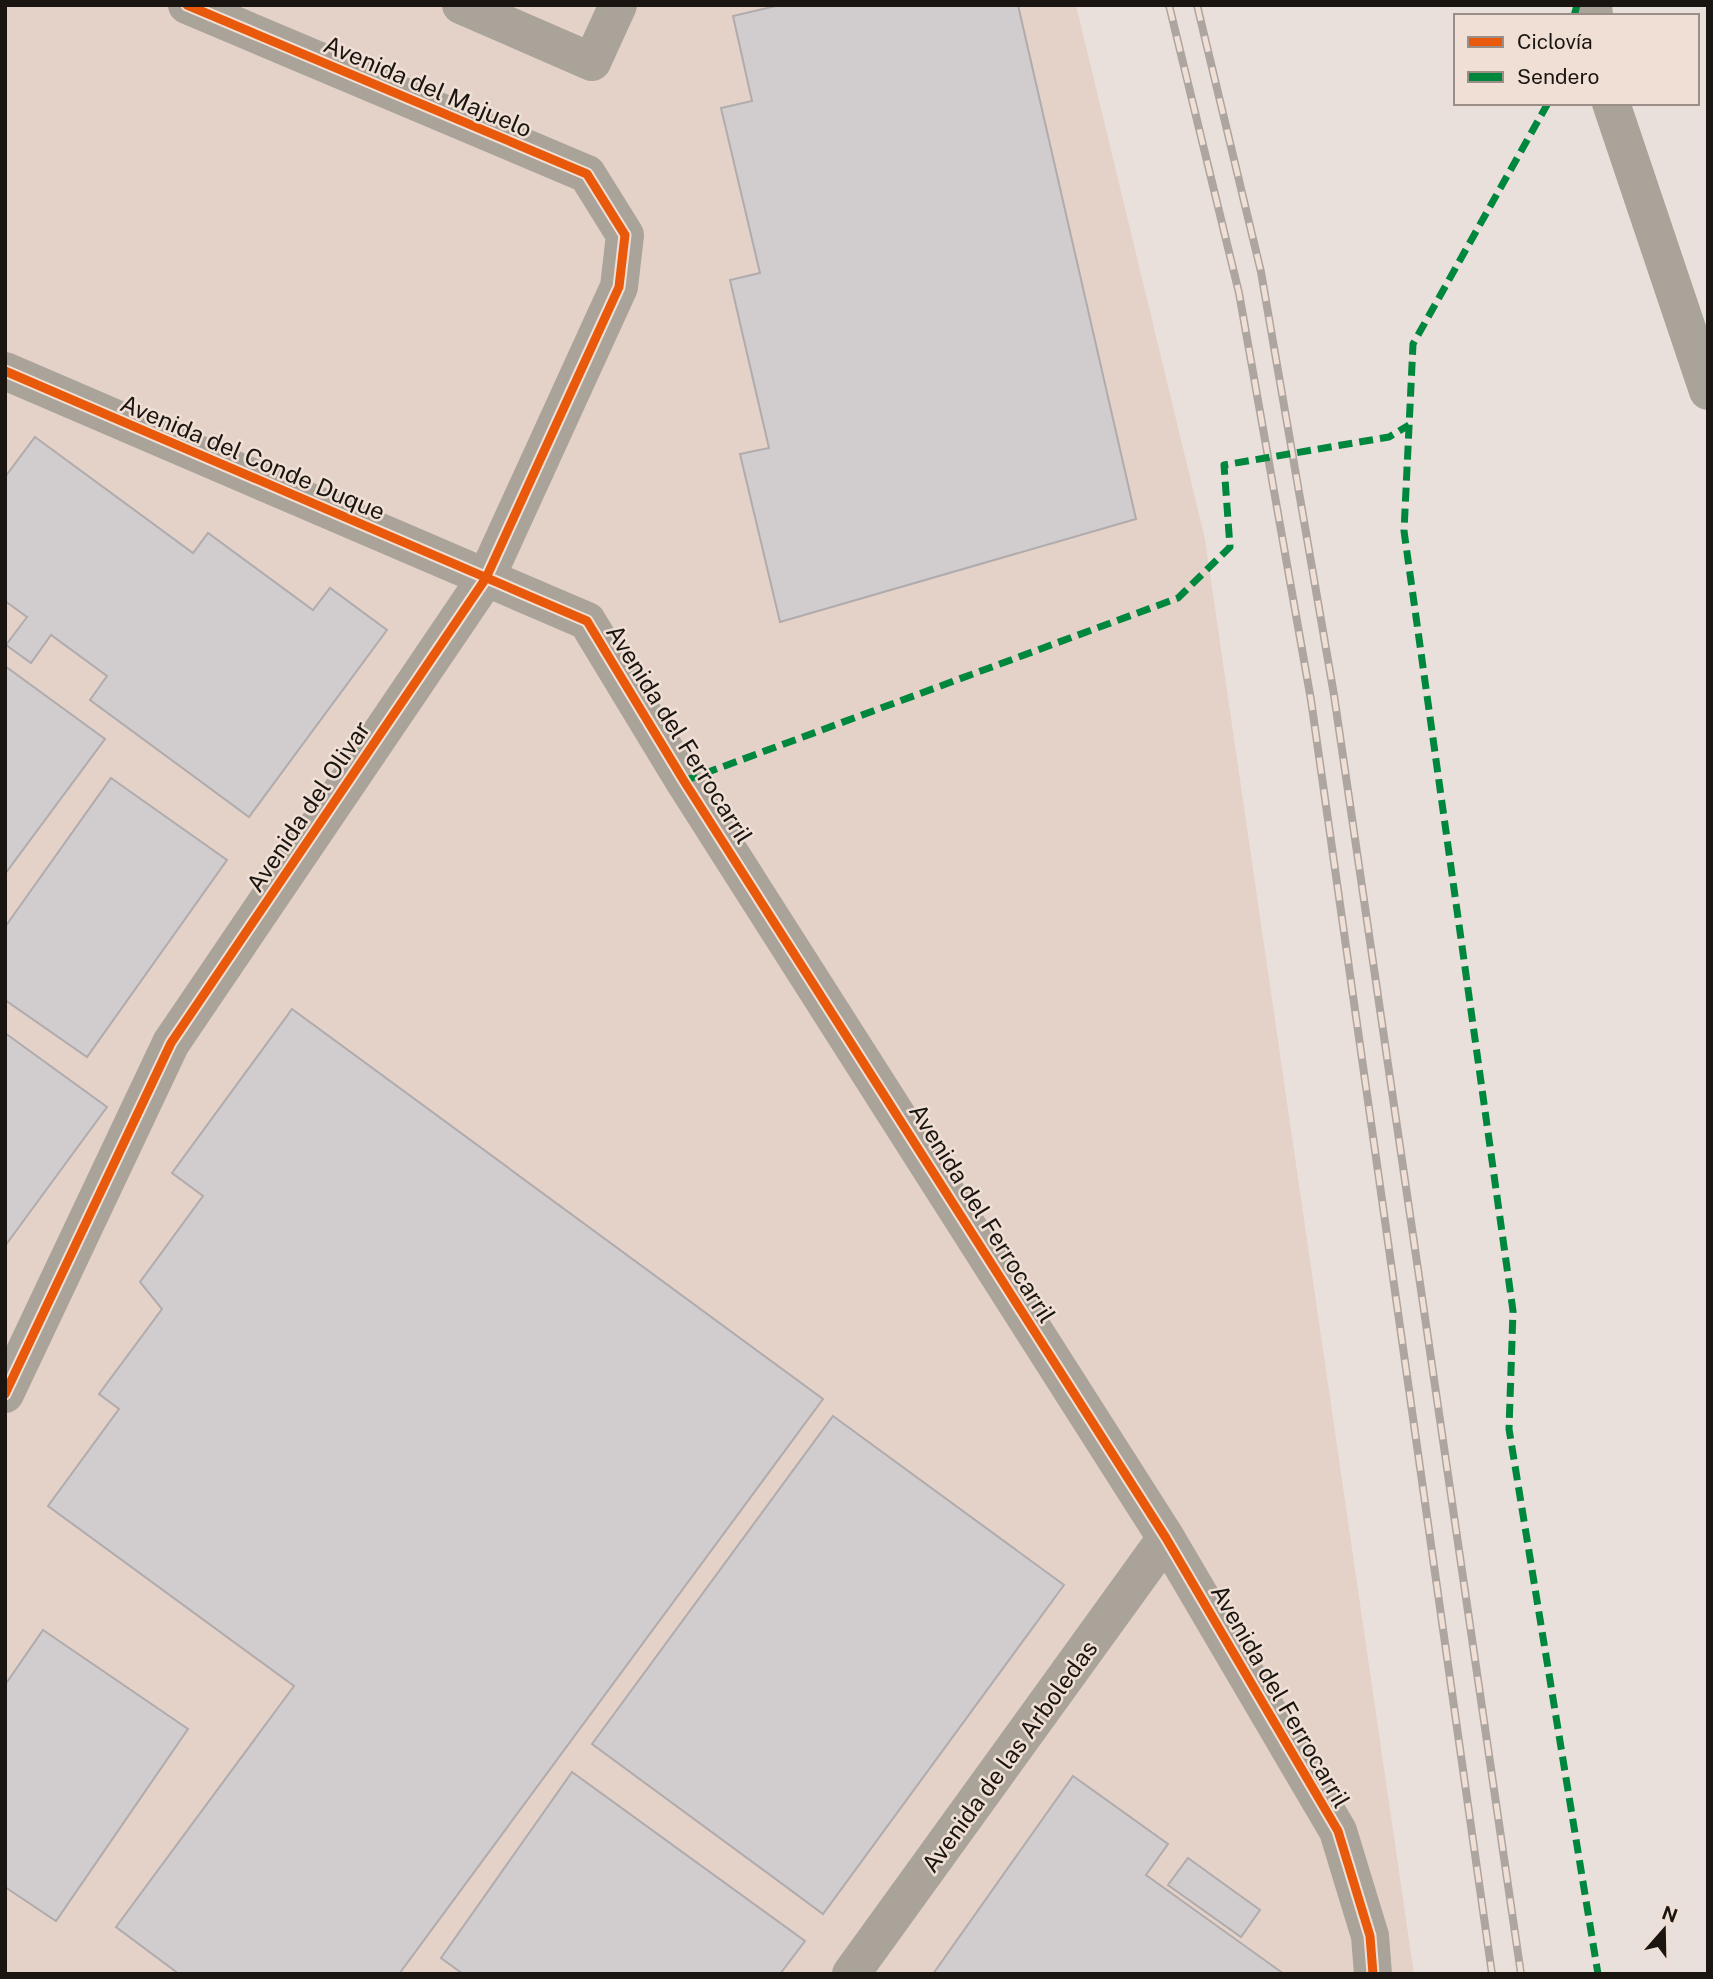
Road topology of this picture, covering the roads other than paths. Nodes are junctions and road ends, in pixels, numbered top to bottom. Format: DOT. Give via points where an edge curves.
graph roads {
  1 [pos="187,5"];
  2 [pos="461,5"];
  3 [pos="618,5"];
  4 [pos="1612,105"];
  5 [pos="625,235"];
  6 [pos="7,374"];
  7 [pos="1708,391"];
  8 [pos="486,578"];
  9 [pos="5,1394"];
  10 [pos="1166,1538"];
  11 [pos="851,1974"];
  12 [pos="1373,1974"];
  1 -- 5 [label="street, Avenida del Majuelo" via="587,174"];
  2 -- 3 [label="street" via="592,62"];
  4 -- 7 [label="street"];
  5 -- 8 [label="street, Avenida del Olivar" via="619,287"];
  6 -- 8 [label="street, Avenida del Conde Duque"];
  8 -- 9 [label="street, Avenida del Olivar" via="171,1043"];
  8 -- 10 [label="street, Avenida del Ferrocarril" via="587,621"];
  10 -- 11 [label="street, Avenida de las Arboledas"];
  10 -- 12 [label="street, Avenida del Ferrocarril" via="1338,1831 1370,1936"];
}
